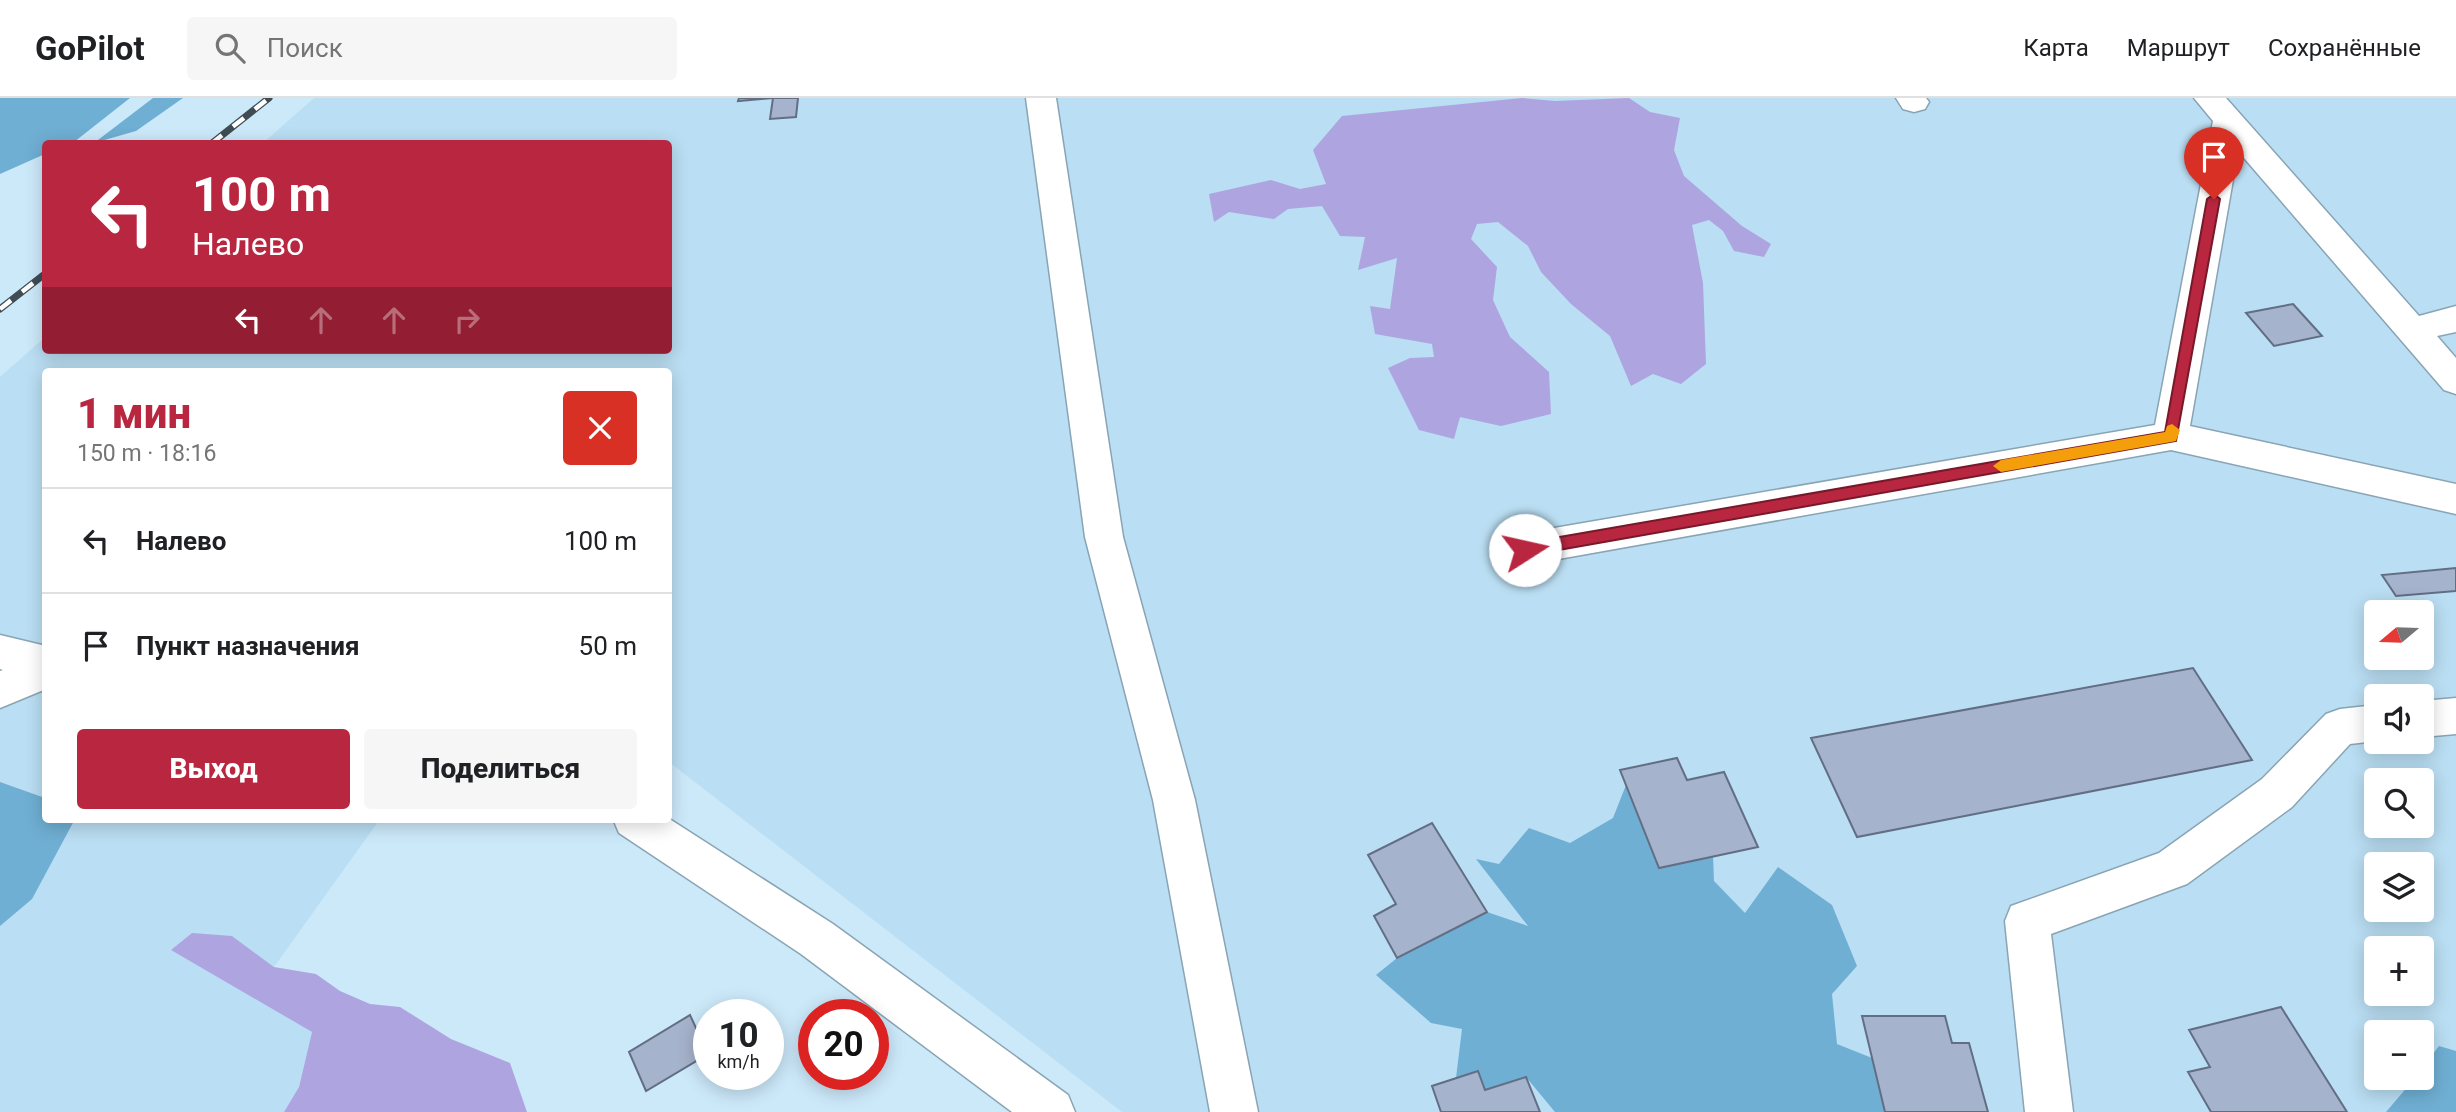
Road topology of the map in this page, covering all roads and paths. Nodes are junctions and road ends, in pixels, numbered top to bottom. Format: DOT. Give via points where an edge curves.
graph roads {
  1 [pos="1041,98"];
  2 [pos="2218,109"];
  3 [pos="2456,319"];
  4 [pos="2411,330"];
  5 [pos="2456,381"];
  6 [pos="2171,436"];
  7 [pos="2456,499"];
  8 [pos="1525,550"];
  9 [pos="0,652"];
  10 [pos="42,663"];
  11 [pos="42,672"];
  12 [pos="0,690"];
  13 [pos="2456,716"];
  14 [pos="2434,718"];
  15 [pos="2364,724"];
  16 [pos="640,823"];
  17 [pos="1051,1112"];
  18 [pos="1234,1112"];
  19 [pos="2049,1112"];
  1 -- 18 [label="lane" via="1104,537 1174,800"];
  2 -- 4 [label="lane"];
  2 -- 6 [label="lane"];
  3 -- 4 [label="lane"];
  4 -- 5 [label="lane"];
  6 -- 7 [label="lane"];
  6 -- 8 [label="lane"];
  9 -- 10 [label="lane"];
  11 -- 12 [label="lane"];
  13 -- 14 [label="lane"];
  15 -- 19 [label="lane" via="2340,727 2277,793 2172,869 2028,921"];
  16 -- 17 [label="lane" via="817,939"];
}
